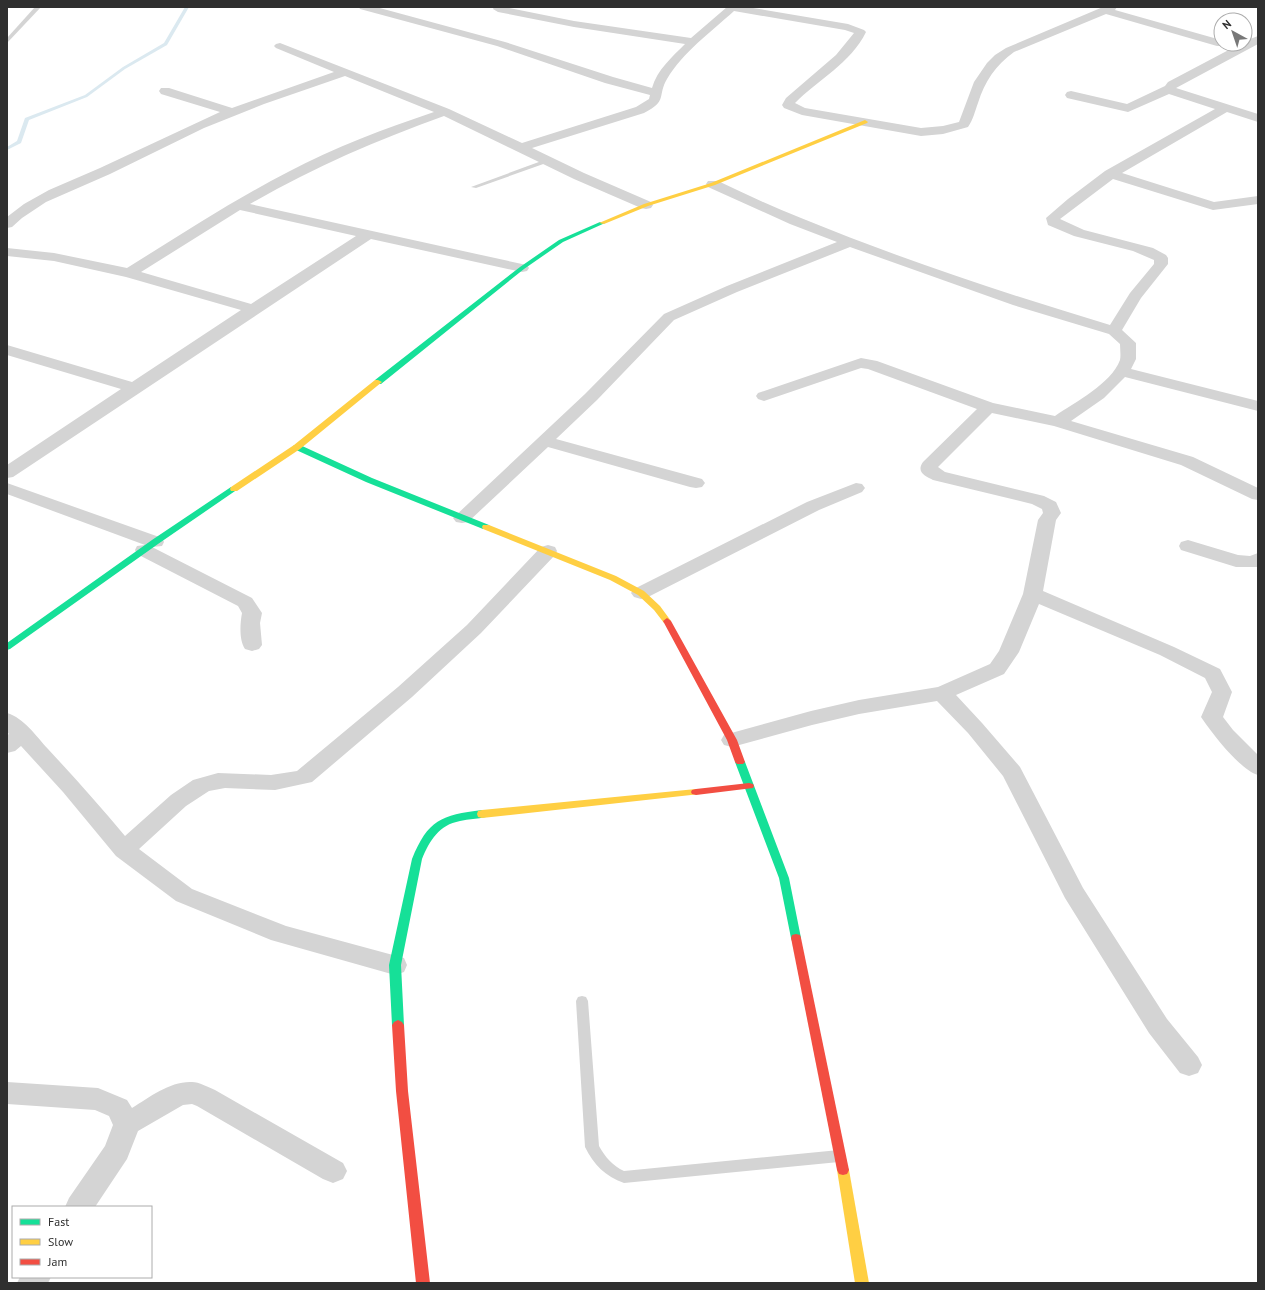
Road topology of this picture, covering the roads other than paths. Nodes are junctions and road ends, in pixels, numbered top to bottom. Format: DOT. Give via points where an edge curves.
graph roads {
  1 [pos="38,7"];
  2 [pos="364,7"];
  3 [pos="733,7"];
  4 [pos="380,9"];
  5 [pos="498,9"];
  6 [pos="1109,9"];
  7 [pos="7,41"];
  8 [pos="693,42"];
  9 [pos="1213,42"];
  10 [pos="280,46"];
  11 [pos="1232,52"];
  12 [pos="344,72"];
  13 [pos="1169,89"];
  14 [pos="165,91"];
  15 [pos="657,94"];
  16 [pos="1071,95"];
  17 [pos="1226,108"];
  18 [pos="232,112"];
  19 [pos="445,112"];
  20 [pos="1258,118"];
  21 [pos="865,122"];
  22 [pos="521,147"];
  23 [pos="547,161"];
  24 [pos="1110,174"];
  25 [pos="713,184"];
  26 [pos="474,187"];
  27 [pos="1258,200"];
  28 [pos="7,205"];
  29 [pos="646,205"];
  30 [pos="240,206"];
  31 [pos="24,208"];
  32 [pos="7,224"];
  33 [pos="367,235"];
  34 [pos="850,242"];
  35 [pos="7,252"];
  36 [pos="522,268"];
  37 [pos="129,273"];
  38 [pos="253,309"];
  39 [pos="1114,331"];
  40 [pos="7,350"];
  41 [pos="1122,371"];
  42 [pos="134,388"];
  43 [pos="764,396"];
  44 [pos="1258,406"];
  45 [pos="988,407"];
  46 [pos="1058,422"];
  47 [pos="545,440"];
  48 [pos="297,447"];
  49 [pos="7,473"];
  50 [pos="696,483"];
  51 [pos="7,488"];
  52 [pos="856,488"];
  53 [pos="1258,495"];
  54 [pos="462,518"];
  55 [pos="149,546"];
  56 [pos="1188,546"];
  57 [pos="548,551"];
  58 [pos="1258,559"];
  59 [pos="641,593"];
  60 [pos="1033,594"];
  61 [pos="252,645"];
  62 [pos="7,647"];
  63 [pos="942,693"];
  64 [pos="12,734"];
  65 [pos="732,740"];
  66 [pos="1258,768"];
  67 [pos="749,786"];
  68 [pos="124,850"];
  69 [pos="395,965"];
  70 [pos="582,1001"];
  71 [pos="1189,1065"];
  72 [pos="7,1093"];
  73 [pos="127,1124"];
  74 [pos="841,1156"];
  75 [pos="333,1171"];
  76 [pos="80,1206"];
  77 [pos="423,1283"];
  78 [pos="862,1283"];
  1 -- 7 [label="lane"];
  2 -- 4 [label="street"];
  3 -- 8 [label="street"];
  3 -- 21 [label="street" via="848,27 860,32 860,36 841,56 788,105 802,111"];
  4 -- 15 [label="street" via="388,14 501,44"];
  5 -- 8 [label="street" via="574,24"];
  6 -- 9 [label="street"];
  6 -- 21 [label="street" via="1010,50 996,60 981,78 964,124 937,132 921,132"];
  8 -- 15 [label="street" via="663,76"];
  10 -- 12 [label="street"];
  11 -- 13 [label="street"];
  12 -- 18 [label="street"];
  12 -- 19 [label="street"];
  13 -- 16 [label="street" via="1128,108"];
  13 -- 17 [label="street"];
  14 -- 18 [label="street"];
  15 -- 22 [label="street" via="655,100 640,110"];
  17 -- 20 [label="street"];
  17 -- 24 [label="street"];
  18 -- 31 [label="street"];
  19 -- 22 [label="street"];
  19 -- 30 [label="street" via="319,161 274,184"];
  21 -- 25 [label="street"];
  22 -- 23 [label="street"];
  23 -- 26 [label="lane"];
  23 -- 29 [label="street"];
  24 -- 27 [label="street" via="1213,206"];
  24 -- 39 [label="street" via="1069,204 1053,218 1053,222 1088,235 1152,251 1161,258 1161,264 1135,296"];
  25 -- 29 [label="street"];
  25 -- 34 [label="street"];
  28 -- 31 [label="street"];
  29 -- 36 [label="street" via="561,241"];
  30 -- 33 [label="street"];
  30 -- 37 [label="street"];
  31 -- 32 [label="street"];
  33 -- 36 [label="street"];
  33 -- 38 [label="street"];
  34 -- 39 [label="street" via="1018,302"];
  34 -- 47 [label="street" via="669,317"];
  35 -- 37 [label="street" via="54,257"];
  36 -- 48 [label="street"];
  37 -- 38 [label="street"];
  38 -- 42 [label="street"];
  39 -- 41 [label="street" via="1128,343 1128,358"];
  40 -- 42 [label="street"];
  41 -- 44 [label="street"];
  41 -- 46 [label="street" via="1108,386"];
  42 -- 49 [label="street"];
  43 -- 45 [label="street" via="861,363 871,364"];
  45 -- 46 [label="street"];
  45 -- 60 [label="street" via="928,466 929,471 939,476 1038,500 1050,506 1052,513 1047,520"];
  46 -- 53 [label="street" via="1187,461"];
  47 -- 50 [label="street"];
  47 -- 54 [label="street"];
  48 -- 54 [label="street"];
  48 -- 55 [label="street"];
  51 -- 55 [label="street"];
  52 -- 59 [label="street" via="813,506"];
  54 -- 57 [label="street"];
  55 -- 61 [label="street" via="245,602 252,613"];
  55 -- 62 [label="street"];
  56 -- 58 [label="street" via="1236,561 1254,562"];
  57 -- 59 [label="street" via="613,578"];
  57 -- 68 [label="street" via="474,629 405,692 304,777 271,783 232,780 208,782 187,794"];
  59 -- 65 [label="street" via="669,624"];
  60 -- 63 [label="street" via="1009,652 997,668"];
  60 -- 66 [label="street" via="1168,651 1213,674 1222,692 1212,717 1224,734"];
  63 -- 65 [label="street" via="859,707"];
  63 -- 71 [label="street" via="1012,772 1073,892 1158,1026"];
  64 -- 68 [label="street" via="71,786"];
  65 -- 67 [label="street"];
  67 -- 69 [label="street" via="446,820 429,831 423,843 408,898"];
  67 -- 74 [label="street" via="784,878"];
  68 -- 69 [label="street" via="184,895 230,915 280,934"];
  69 -- 77 [label="street" via="402,1091"];
  70 -- 74 [label="lane" via="592,1147 604,1166 613,1174 624,1177"];
  72 -- 73 [label="street" via="98,1099 118,1108"];
  73 -- 75 [label="street" via="179,1094 193,1093"];
  73 -- 76 [label="street" via="117,1151"];
  74 -- 78 [label="street"];
}
